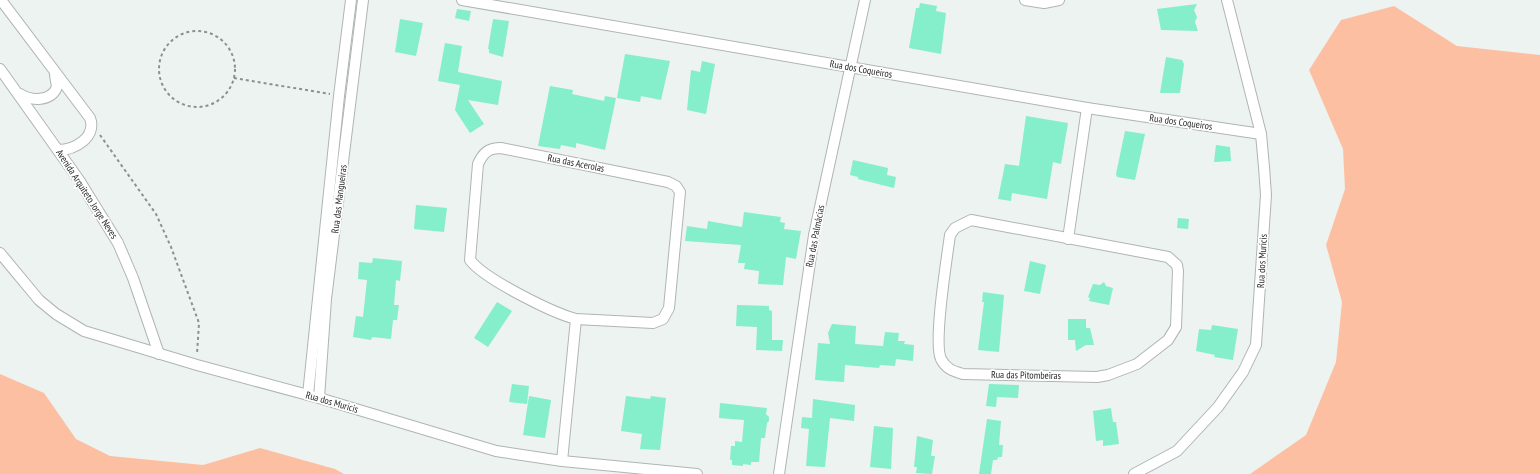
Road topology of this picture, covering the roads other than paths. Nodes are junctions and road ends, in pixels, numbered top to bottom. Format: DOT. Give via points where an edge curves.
graph roads {
  1 [pos="1,0"];
  2 [pos="351,0"];
  3 [pos="363,0"];
  4 [pos="462,0"];
  5 [pos="865,0"];
  6 [pos="1025,0"];
  7 [pos="1059,0"];
  8 [pos="1227,0"];
  9 [pos="851,67"];
  10 [pos="0,69"];
  11 [pos="55,72"];
  12 [pos="18,92"];
  13 [pos="339,96"];
  14 [pos="351,98"];
  15 [pos="1087,108"];
  16 [pos="1261,134"];
  17 [pos="58,150"];
  18 [pos="1068,239"];
  19 [pos="0,253"];
  20 [pos="576,319"];
  21 [pos="159,354"];
  22 [pos="308,395"];
  23 [pos="319,398"];
  24 [pos="562,461"];
  25 [pos="697,474"];
  26 [pos="779,474"];
  27 [pos="1134,474"];
  1 -- 11 [label="street"];
  2 -- 13 [label="street, Rua das Mangueiras"];
  3 -- 14 [label="street, Rua das Mangueiras"];
  4 -- 9 [label="street, Rua dos Coqueiros"];
  5 -- 9 [label="street, Rua das Palmácias"];
  6 -- 7 [label="street" via="1044,3"];
  8 -- 16 [label="street, Rua dos Muricis"];
  9 -- 15 [label="street, Rua dos Coqueiros"];
  9 -- 26 [label="street, Rua das Palmácias" via="814,235"];
  10 -- 12 [label="street, Avenida Arquiteto Jorge Neves"];
  11 -- 12 [label="street" via="57,87 52,95 31,99"];
  11 -- 17 [label="street" via="92,124 90,133 82,142 72,148"];
  12 -- 17 [label="street, Avenida Arquiteto Jorge Neves"];
  13 -- 14 [label="street"];
  13 -- 22 [label="street, Rua das Mangueiras"];
  14 -- 23 [label="street, Rua das Mangueiras" via="326,299"];
  15 -- 16 [label="street, Rua dos Coqueiros"];
  15 -- 18 [label="street"];
  16 -- 27 [label="street, Rua dos Muricis" via="1266,195 1256,345 1243,372 1218,407 1177,451"];
  17 -- 21 [label="street, Avenida Arquiteto Jorge Neves" via="118,243"];
  18 -- 18 [label="street, Rua das Pitombeiras" via="983,221 971,220 955,228 950,235 942,290 939,350 943,362 950,370 963,374 1097,377 1137,364 1168,340 1176,327 1177,265 1168,257"];
  19 -- 21 [label="street, Rua dos Muricis" via="39,300 56,314 84,331"];
  20 -- 20 [label="street, Rua das Acerolas" via="562,315 484,275 470,260 478,164 482,156 492,148 668,182 678,189 667,314 663,319 653,323"];
  20 -- 24 [label="street"];
  21 -- 22 [label="street, Rua dos Muricis"];
  22 -- 23 [label="street, Rua dos Muricis"];
  23 -- 24 [label="street, Rua dos Muricis" via="496,451"];
  24 -- 25 [label="street, Rua dos Muricis"];
}
